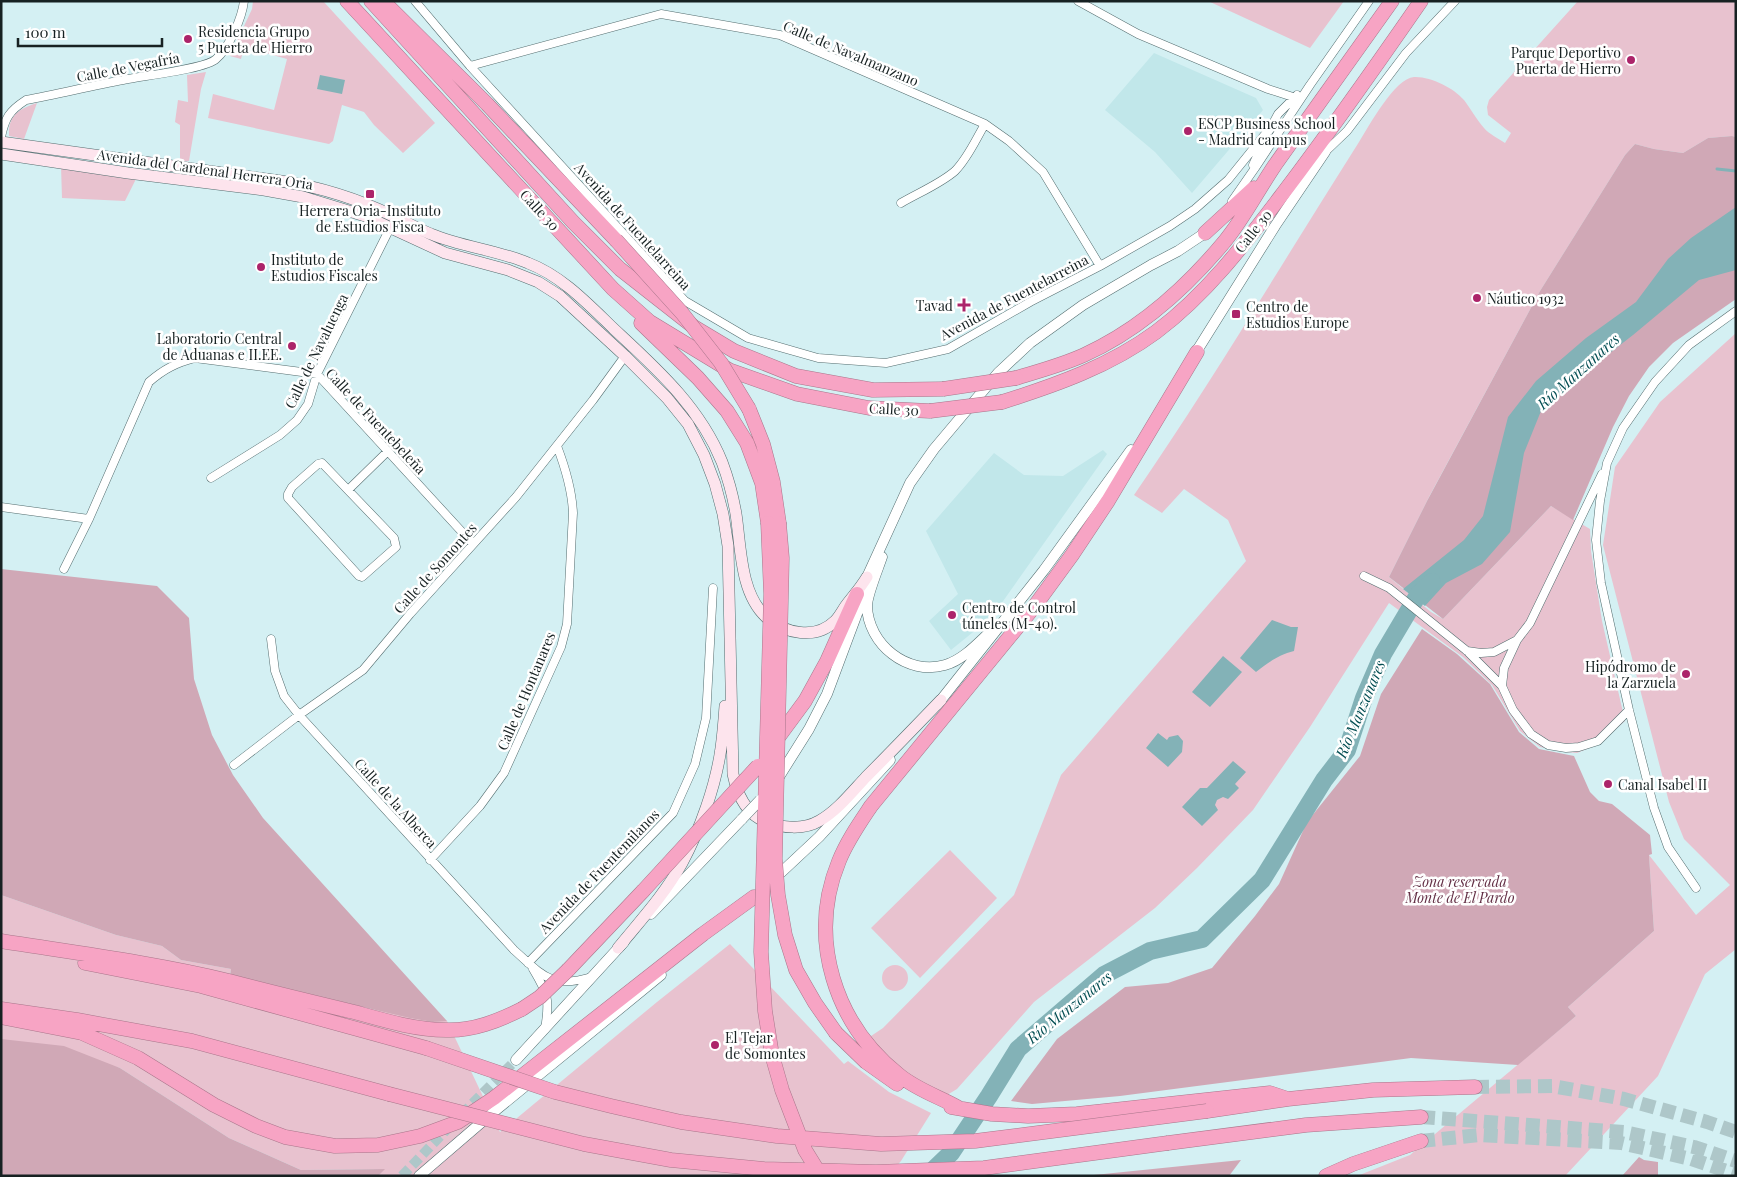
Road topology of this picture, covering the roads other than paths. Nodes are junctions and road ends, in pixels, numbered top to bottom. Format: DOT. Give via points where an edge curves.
graph roads {
  1 [pos="244,1"];
  2 [pos="347,1"];
  3 [pos="371,1"];
  4 [pos="383,1"];
  5 [pos="415,1"];
  6 [pos="1078,1"];
  7 [pos="1369,1"];
  8 [pos="1392,1"];
  9 [pos="1421,1"];
  10 [pos="1455,1"];
  11 [pos="470,66"];
  12 [pos="1310,85"];
  13 [pos="1268,89"];
  14 [pos="1293,97"];
  15 [pos="1285,106"];
  16 [pos="1340,118"];
  17 [pos="985,124"];
  18 [pos="1270,128"];
  19 [pos="1,138"];
  20 [pos="1,142"];
  21 [pos="1325,152"];
  22 [pos="1,154"];
  23 [pos="1268,176"];
  24 [pos="1244,185"];
  25 [pos="900,203"];
  26 [pos="390,228"];
  27 [pos="1205,233"];
  28 [pos="1100,266"];
  29 [pos="624,300"];
  30 [pos="1736,311"];
  31 [pos="1196,352"];
  32 [pos="625,356"];
  33 [pos="317,374"];
  34 [pos="557,446"];
  35 [pos="388,452"];
  36 [pos="1607,463"];
  37 [pos="211,478"];
  38 [pos="348,490"];
  39 [pos="1,507"];
  40 [pos="89,520"];
  41 [pos="774,523"];
  42 [pos="888,532"];
  43 [pos="473,544"];
  44 [pos="64,569"];
  45 [pos="1364,576"];
  46 [pos="867,577"];
  47 [pos="713,588"];
  48 [pos="857,594"];
  49 [pos="1017,606"];
  50 [pos="729,632"];
  51 [pos="272,639"];
  52 [pos="1517,640"];
  53 [pos="1467,651"];
  54 [pos="1502,686"];
  55 [pos="942,700"];
  56 [pos="1629,710"];
  57 [pos="298,715"];
  58 [pos="234,765"];
  59 [pos="430,860"];
  60 [pos="1696,888"];
  61 [pos="754,897"];
  62 [pos="1,941"];
  63 [pos="618,948"];
  64 [pos="1,950"];
  65 [pos="530,965"];
  66 [pos="592,977"];
  67 [pos="1,1010"];
  68 [pos="1,1017"];
  69 [pos="545,1028"];
  70 [pos="516,1060"];
  71 [pos="1475,1087"];
  72 [pos="1204,1105"];
  73 [pos="960,1108"];
  74 [pos="1421,1117"];
  75 [pos="1421,1141"];
  76 [pos="419,1176"];
  77 [pos="821,1176"];
  78 [pos="1326,1176"];
  1 -- 19 [label="street, Calle de Vegafría" via="236,27 215,60 199,66 26,100 13,108 4,122"];
  2 -- 29 [label="highway, Calle 30"];
  3 -- 23 [label="highway, Calle 30, bridge" via="620,269 694,326 734,351 796,376 873,390 943,389 1016,378 1084,355 1117,338 1174,296 1225,241"];
  4 -- 41 [label="highway, bridge" via="487,104 616,240 721,363 749,409 763,444 773,482"];
  5 -- 11 [label="street, Avenida de Fuentelarreina"];
  6 -- 13 [label="street" via="1138,34"];
  7 -- 12 [label="street"];
  8 -- 23 [label="highway, Calle 30"];
  9 -- 16 [label="highway, Calle 30"];
  10 -- 21 [label="street" via="1406,53 1346,132"];
  11 -- 17 [label="street, Calle de Navalmanzano" via="661,14 780,35"];
  11 -- 28 [label="street, Avenida de Fuentelarreina" via="685,301 748,338 818,358 886,363 948,349"];
  12 -- 14 [label="street, Avenida de Fuentelarreina"];
  12 -- 24 [label="street"];
  13 -- 14 [label="street"];
  13 -- 15 [label="street"];
  14 -- 15 [label="street, Avenida de Fuentelarreina"];
  15 -- 18 [label="street, Avenida de Fuentelarreina"];
  16 -- 21 [label="highway"];
  16 -- 29 [label="highway, Calle 30, bridge" via="1238,252 1156,332 1127,352 1088,371 1002,402 930,411 869,408 797,394 729,370 650,322"];
  17 -- 25 [label="street" via="955,170"];
  17 -- 28 [label="street, Calle de Navalmanzano" via="1010,141 1043,172"];
  18 -- 24 [label="street, Avenida de Fuentelarreina"];
  18 -- 28 [label="street, Avenida de Fuentelarreina" via="1228,180 1195,210"];
  20 -- 48 [label="main road, Avenida del Cardenal Herrera Oria" via="313,187 366,204 442,238 540,269 576,293 642,354 670,382 701,421 727,478 736,513 743,566 751,594 761,611 785,629 799,633 820,631 835,621"];
  21 -- 31 [label="street"];
  22 -- 26 [label="main road, Avenida del Cardenal Herrera Oria" via="285,193 343,208"];
  23 -- 27 [label="highway"];
  24 -- 27 [label="street"];
  26 -- 32 [label="main road, Avenida del Cardenal Herrera Oria" via="445,253 508,270 538,282 560,296"];
  26 -- 33 [label="street, Calle de Navaluenga"];
  27 -- 42 [label="street" via="1083,305 1030,343 998,373 924,463 910,484"];
  29 -- 41 [label="highway" via="646,328 727,411 747,443"];
  30 -- 36 [label="street" via="1688,345 1655,382 1623,428"];
  31 -- 49 [label="street" via="1130,452"];
  31 -- 73 [label="highway" via="1072,555 1034,607 871,806 838,862 827,912 826,942 838,996 852,1025 876,1055 900,1076"];
  32 -- 34 [label="street, Calle de Somontes"];
  32 -- 50 [label="main road, Avenida del Cardenal Herrera Oria" via="679,411 710,470 726,530"];
  33 -- 35 [label="street, Calle de Fuentebeleña"];
  33 -- 37 [label="street, Calle de Navaluenga" via="308,404 296,420 280,435"];
  33 -- 40 [label="street, Calle de Fuentebeleña" via="195,358 161,371 140,400"];
  34 -- 43 [label="street, Calle de Somontes"];
  34 -- 59 [label="street, Calle de Hontanares" via="573,501 566,624 561,647 504,774 480,806"];
  35 -- 38 [label="street"];
  35 -- 43 [label="street, Calle de Fuentebeleña"];
  36 -- 52 [label="street" via="1530,623"];
  36 -- 56 [label="street" via="1596,540 1601,583"];
  38 -- 38 [label="street" via="396,543 396,547 362,577 288,494 320,463"];
  39 -- 40 [label="street"];
  40 -- 44 [label="street, Calle de Fuentebeleña"];
  41 -- 73 [label="highway, bridge" via="782,558 775,858 785,935 796,970 836,1033 866,1062 896,1084 920,1096"];
  41 -- 77 [label="highway, bridge" via="761,952 765,1011 782,1090 805,1150"];
  42 -- 46 [label="street"];
  42 -- 49 [label="street" via="867,604 871,626 885,649 898,658 931,668 947,665 970,651"];
  43 -- 57 [label="street, Calle de Somontes" via="363,670"];
  45 -- 53 [label="street" via="1389,588"];
  46 -- 48 [label="main road, Avenida del Cardenal Herrera Oria"];
  46 -- 63 [label="street, bridge" via="827,694 776,782"];
  47 -- 65 [label="street, Avenida de Fuentemilanos" via="706,718 695,764 672,812"];
  48 -- 62 [label="highway, bridge" via="805,701 758,766 568,970 540,997 504,1018 467,1029 428,1029 143,963"];
  49 -- 55 [label="street"];
  50 -- 55 [label="main road" via="732,760 736,786 753,814 771,824 794,827 818,822"];
  50 -- 63 [label="main road" via="721,749 710,794 682,863 656,902"];
  51 -- 57 [label="street, Calle de la Alberca" via="275,671 284,696"];
  52 -- 53 [label="street" via="1494,652"];
  52 -- 54 [label="street" via="1504,668"];
  53 -- 54 [label="street"];
  54 -- 56 [label="street" via="1513,710 1531,734 1548,745 1582,747 1598,741"];
  55 -- 61 [label="street" via="849,806"];
  56 -- 60 [label="street" via="1654,808 1668,847"];
  57 -- 58 [label="street, Calle de Somontes"];
  57 -- 59 [label="street, Calle de la Alberca"];
  59 -- 65 [label="street, Calle de la Alberca"];
  61 -- 68 [label="highway" via="702,934 494,1098 458,1122 420,1136 378,1145 334,1146 286,1138 214,1105 110,1044 82,1033"];
  61 -- 76 [label="street"];
  63 -- 66 [label="street"];
  64 -- 72 [label="highway, bridge" via="201,986 426,1048 555,1092 682,1122 777,1136 881,1144 975,1140"];
  65 -- 66 [label="street" via="553,981 574,982"];
  65 -- 69 [label="street" via="544,988 548,1006"];
  66 -- 69 [label="street"];
  67 -- 74 [label="highway, bridge" via="192,1041 584,1144 671,1160 764,1169 876,1172 984,1168 1306,1126"];
  69 -- 70 [label="street"];
  71 -- 72 [label="highway" via="1373,1090"];
  72 -- 73 [label="highway" via="1028,1116"];
  75 -- 78 [label="highway"];
}
